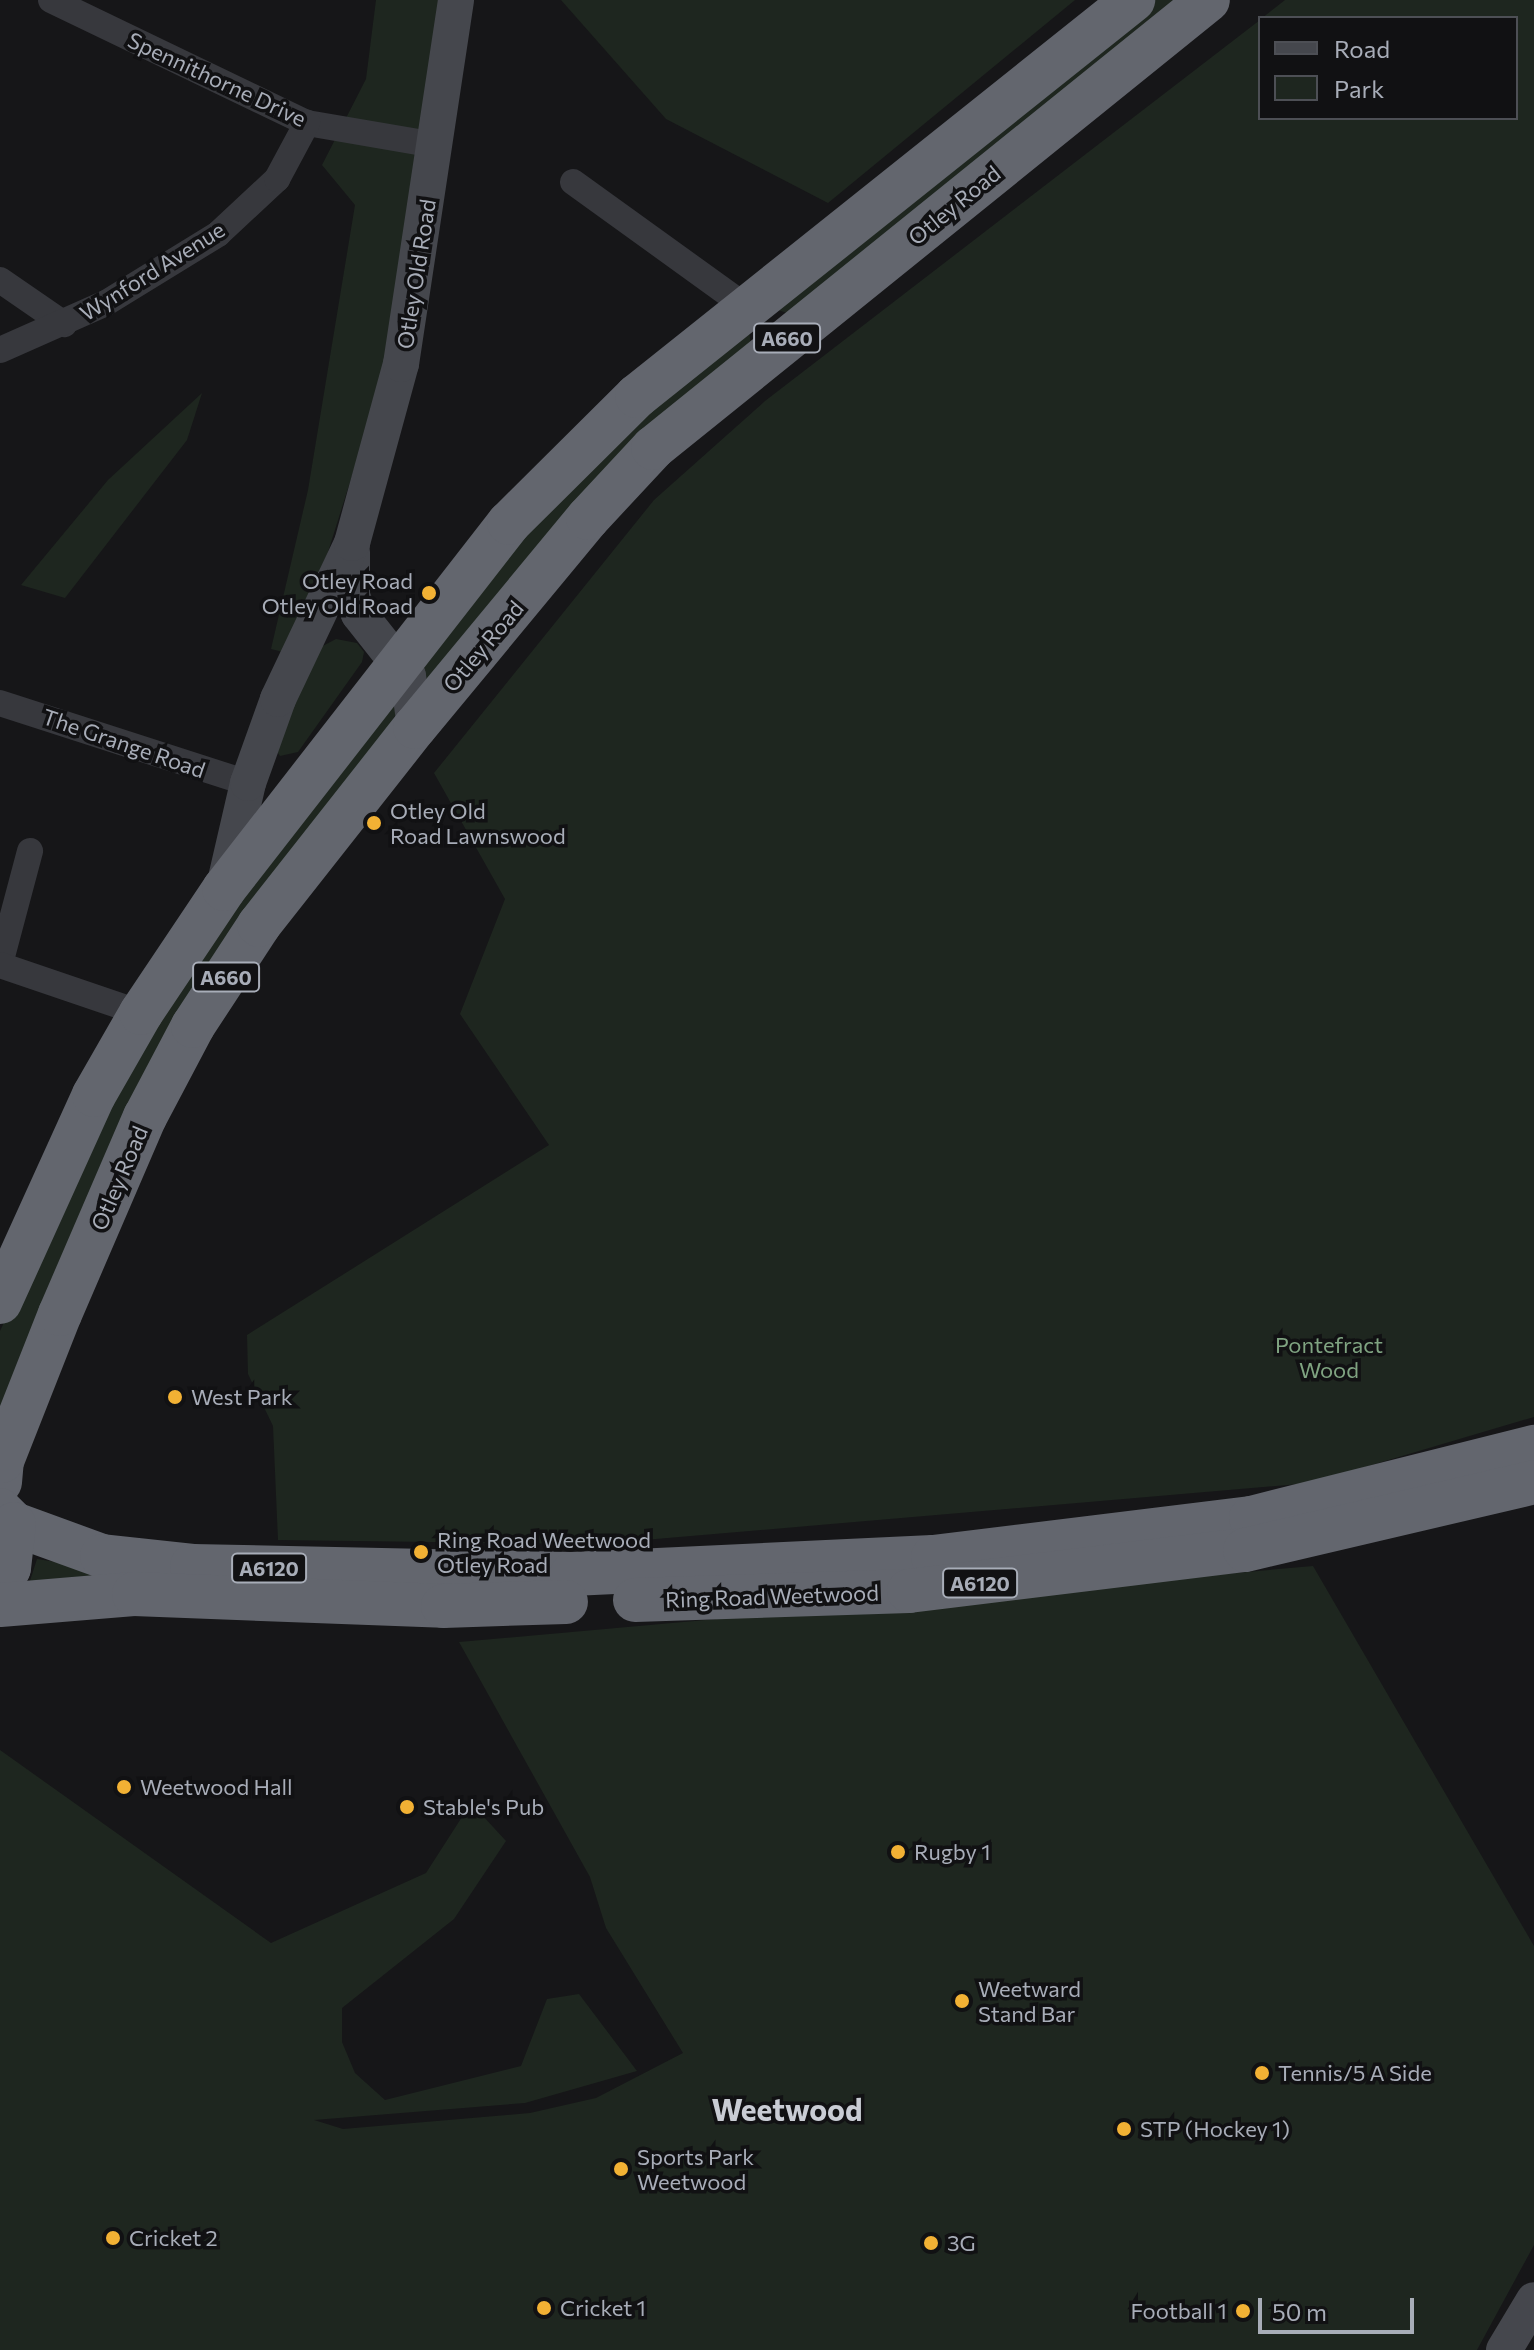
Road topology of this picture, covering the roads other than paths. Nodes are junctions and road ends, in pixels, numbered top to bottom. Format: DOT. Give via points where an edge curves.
graph roads {
  1 [pos="51,0"];
  2 [pos="456,0"];
  3 [pos="1133,0"];
  4 [pos="1208,0"];
  5 [pos="307,123"];
  6 [pos="436,145"];
  7 [pos="573,182"];
  8 [pos="0,280"];
  9 [pos="748,308"];
  10 [pos="64,324"];
  11 [pos="779,345"];
  12 [pos="0,350"];
  13 [pos="352,543"];
  14 [pos="305,642"];
  15 [pos="387,649"];
  16 [pos="0,703"];
  17 [pos="415,727"];
  18 [pos="248,783"];
  19 [pos="30,851"];
  20 [pos="224,889"];
  21 [pos="0,964"];
  22 [pos="141,1013"];
  23 [pos="0,1302"];
  24 [pos="1534,1447"];
  25 [pos="0,1482"];
  26 [pos="1534,1482"];
  27 [pos="7,1517"];
  28 [pos="0,1587"];
  29 [pos="0,1605"];
  30 [pos="1534,2300"];
  31 [pos="1504,2350"];
  1 -- 5 [label="street, Spennithorne Drive"];
  2 -- 6 [label="street, Otley Old Road"];
  3 -- 9 [label="highway, A660"];
  4 -- 11 [label="highway, Otley Road / A660"];
  5 -- 6 [label="street, Spennithorne Drive"];
  5 -- 10 [label="street, Wynford Avenue" via="277,179 218,234"];
  6 -- 13 [label="street, Otley Old Road" via="401,364"];
  7 -- 9 [label="street"];
  8 -- 10 [label="street"];
  9 -- 11 [label="highway"];
  9 -- 15 [label="highway, A660" via="637,396 572,456"];
  10 -- 12 [label="street, Wynford Avenue"];
  11 -- 17 [label="highway, Otley Road / A660" via="653,448 588,518"];
  13 -- 14 [label="street, Otley Old Road"];
  13 -- 15 [label="street, Otley Old Road" via="352,596"];
  14 -- 15 [label="street" via="336,625"];
  14 -- 18 [label="street, Otley Old Road"];
  15 -- 17 [label="street, Otley Old Road" via="413,693"];
  15 -- 20 [label="highway, A660"];
  16 -- 18 [label="street, The Grange Road" via="121,738 168,762"];
  17 -- 25 [label="highway, Otley Road / A660" via="259,925 193,1026 145,1117 60,1314 2,1461"];
  18 -- 20 [label="street, Otley Old Road"];
  19 -- 21 [label="street"];
  20 -- 22 [label="highway, A660"];
  21 -- 22 [label="street"];
  22 -- 23 [label="highway, A660" via="94,1095"];
  24 -- 27 [label="highway, Ring Road Weetwood / A6120" via="1251,1518 933,1557 572,1574 192,1566 102,1556"];
  26 -- 29 [label="highway, Ring Road Weetwood / A6120" via="1245,1550 909,1591 443,1606 81,1595"];
  27 -- 28 [label="highway, A6120" via="9,1568"];
  30 -- 31 [label="street"];
}
